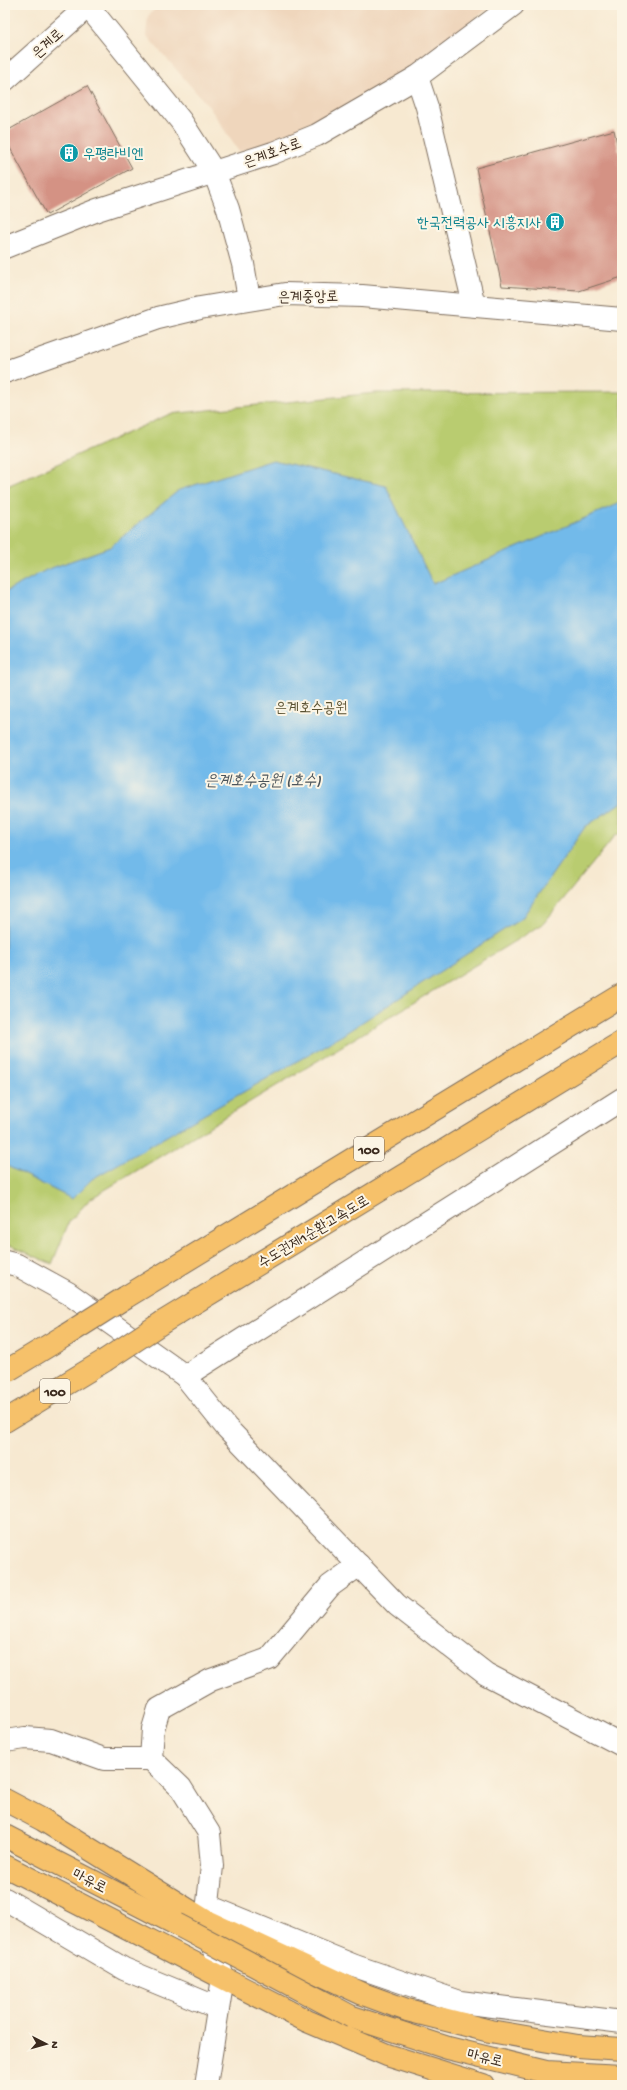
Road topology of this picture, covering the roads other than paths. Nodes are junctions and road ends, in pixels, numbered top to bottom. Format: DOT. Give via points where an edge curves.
graph roads {
  1 [pos="88,5"];
  2 [pos="513,5"];
  3 [pos="417,77"];
  4 [pos="5,80"];
  5 [pos="214,172"];
  6 [pos="5,246"];
  7 [pos="249,299"];
  8 [pos="474,305"];
  9 [pos="622,319"];
  10 [pos="5,372"];
  11 [pos="617,998"];
  12 [pos="621,1043"];
  13 [pos="622,1099"];
  14 [pos="5,1262"];
  15 [pos="5,1372"];
  16 [pos="185,1376"];
  17 [pos="5,1421"];
  18 [pos="359,1565"];
  19 [pos="5,1741"];
  20 [pos="622,1745"];
  21 [pos="151,1759"];
  22 [pos="5,1800"];
  23 [pos="5,1836"];
  24 [pos="5,1866"];
  25 [pos="5,1900"];
  26 [pos="207,1913"];
  27 [pos="223,1978"];
  28 [pos="218,2008"];
  29 [pos="622,2022"];
  30 [pos="622,2050"];
  31 [pos="622,2076"];
  32 [pos="206,2085"];
  33 [pos="483,2085"];
  1 -- 4 [label="street, 은계로"];
  1 -- 5 [label="street" via="181,121"];
  2 -- 3 [label="street, 은계호수로"];
  3 -- 5 [label="street, 은계호수로" via="317,135 273,153"];
  3 -- 8 [label="street" via="427,107"];
  5 -- 6 [label="street, 은계호수로" via="97,210"];
  5 -- 7 [label="street" via="228,209 243,264"];
  7 -- 8 [label="street, 은계중앙로" via="285,294 314,294"];
  7 -- 10 [label="street, 은계중앙로" via="158,318"];
  8 -- 9 [label="street, 은계중앙로"];
  11 -- 15 [label="main road, 100, bridge"];
  12 -- 17 [label="main road, 수도권제1순환고속도로 / 100, bridge"];
  13 -- 16 [label="street"];
  14 -- 16 [label="street" via="17,1265 68,1293"];
  16 -- 18 [label="street" via="226,1427"];
  18 -- 20 [label="street" via="397,1605 486,1674"];
  18 -- 21 [label="street" via="330,1586 269,1659 211,1680 159,1709 153,1729"];
  19 -- 21 [label="street" via="25,1738 51,1740 104,1759"];
  21 -- 26 [label="street" via="181,1788 208,1833 212,1866"];
  22 -- 26 [label="main road"];
  23 -- 31 [label="main road, 마유로, bridge" via="352,2017 448,2048 546,2072"];
  24 -- 27 [label="main road"];
  25 -- 28 [label="street" via="124,1968"];
  26 -- 27 [label="street"];
  26 -- 29 [label="street" via="460,2002"];
  26 -- 30 [label="main road" via="363,1994 407,2010 490,2031 578,2046"];
  27 -- 28 [label="street"];
  27 -- 33 [label="main road" via="307,2021 387,2055"];
  28 -- 32 [label="street"];
}
